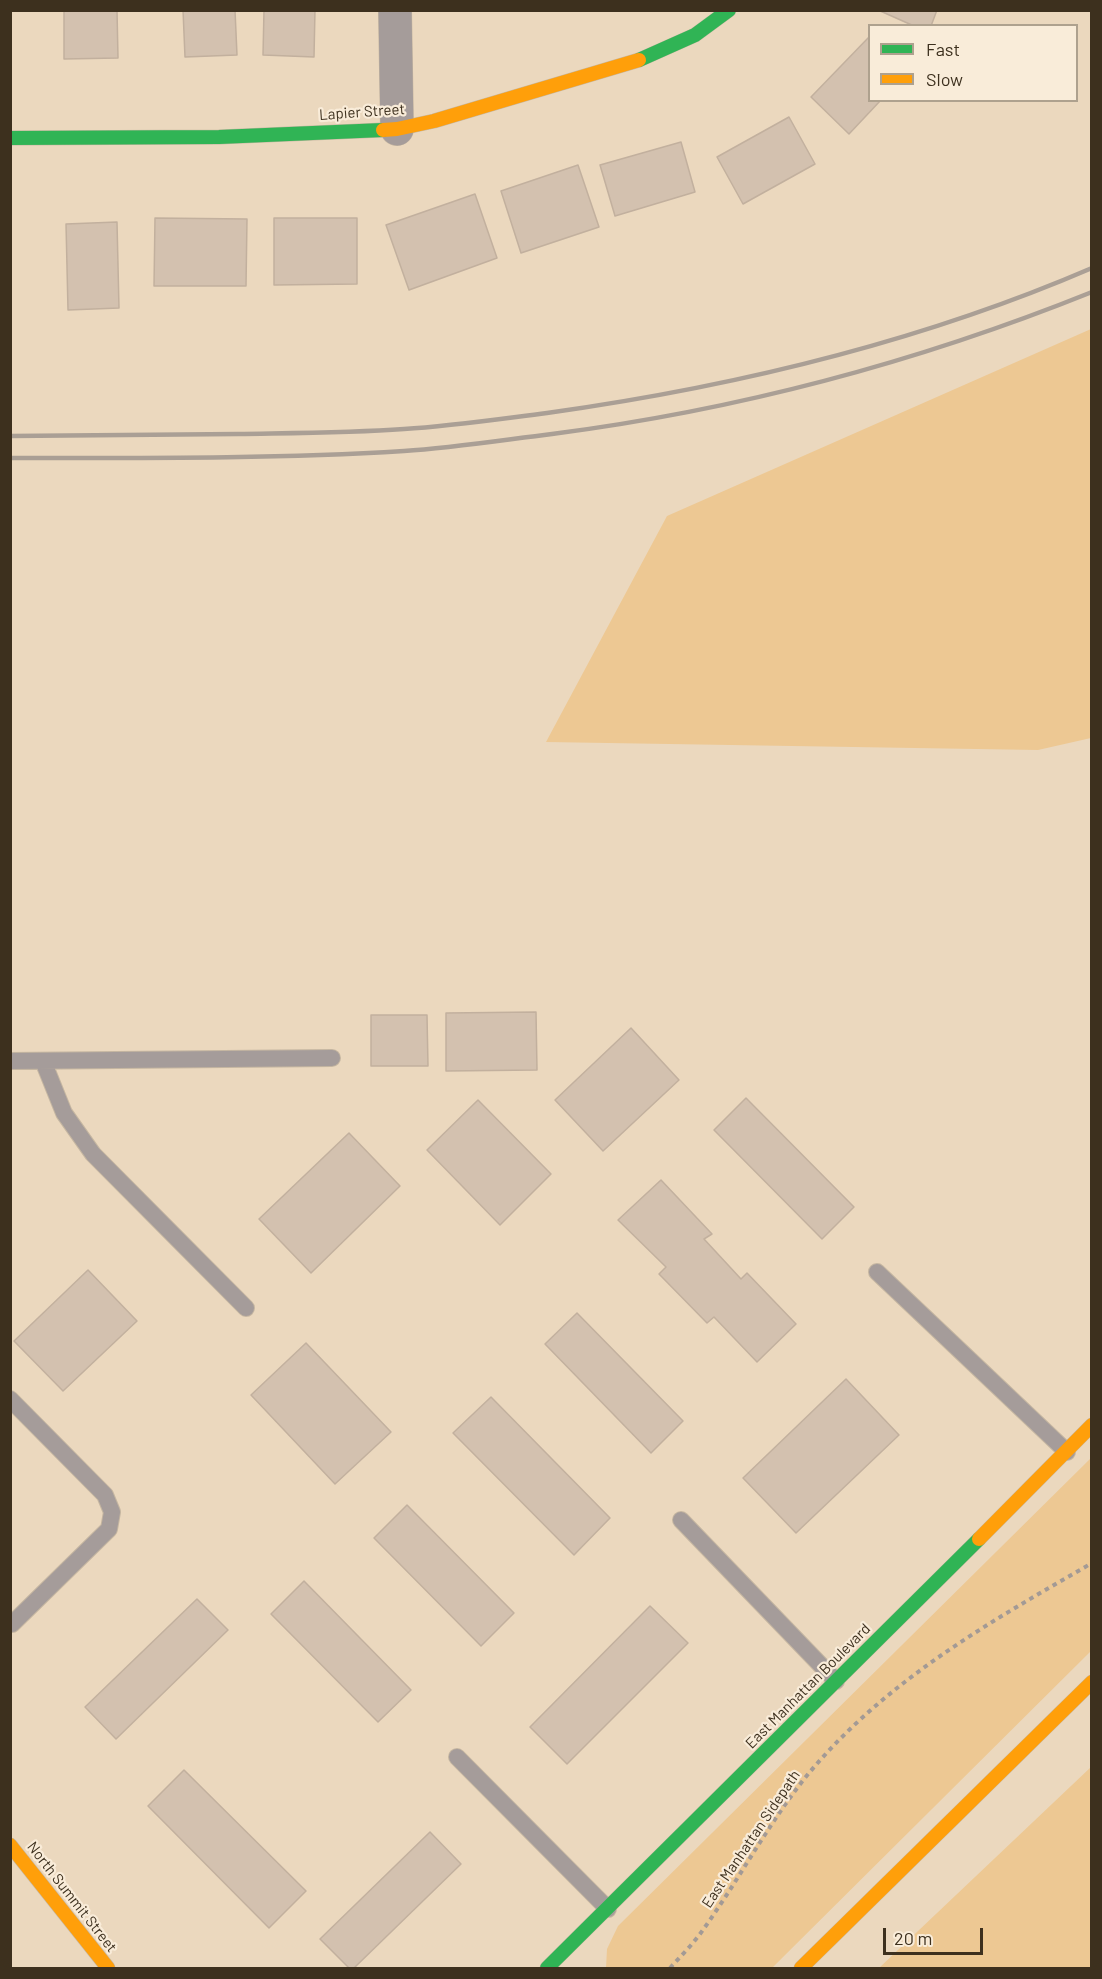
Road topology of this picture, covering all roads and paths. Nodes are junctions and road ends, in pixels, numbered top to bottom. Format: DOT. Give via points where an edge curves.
graph roads {
  1 [pos="395,10"];
  2 [pos="729,10"];
  3 [pos="397,129"];
  4 [pos="10,138"];
  5 [pos="332,1058"];
  6 [pos="10,1061"];
  7 [pos="43,1061"];
  8 [pos="877,1272"];
  9 [pos="246,1308"];
  10 [pos="10,1399"];
  11 [pos="1092,1425"];
  12 [pos="1067,1452"];
  13 [pos="681,1520"];
  14 [pos="1092,1563"];
  15 [pos="12,1624"];
  16 [pos="836,1681"];
  17 [pos="1092,1682"];
  18 [pos="458,1757"];
  19 [pos="10,1845"];
  20 [pos="608,1909"];
  21 [pos="108,1968"];
  22 [pos="547,1968"];
  23 [pos="670,1968"];
  24 [pos="801,1968"];
  1 -- 3 [label="street"];
  2 -- 3 [label="street, Lapier Street" via="691,38 655,55"];
  3 -- 4 [label="street, Lapier Street"];
  5 -- 7 [label="lane"];
  6 -- 7 [label="lane"];
  7 -- 9 [label="lane" via="64,1113 93,1154"];
  8 -- 12 [label="lane"];
  10 -- 15 [label="lane" via="105,1494 112,1512 109,1529"];
  11 -- 12 [label="street, East Manhattan Boulevard"];
  12 -- 16 [label="street, East Manhattan Boulevard"];
  13 -- 16 [label="lane"];
  14 -- 23 [label="path, East Manhattan Sidepath" via="972,1634 901,1684 848,1731 809,1774 699,1936"];
  16 -- 20 [label="street, East Manhattan Boulevard"];
  17 -- 24 [label="street"];
  18 -- 20 [label="lane"];
  19 -- 21 [label="street, North Summit Street"];
  20 -- 22 [label="street, East Manhattan Boulevard"];
}
